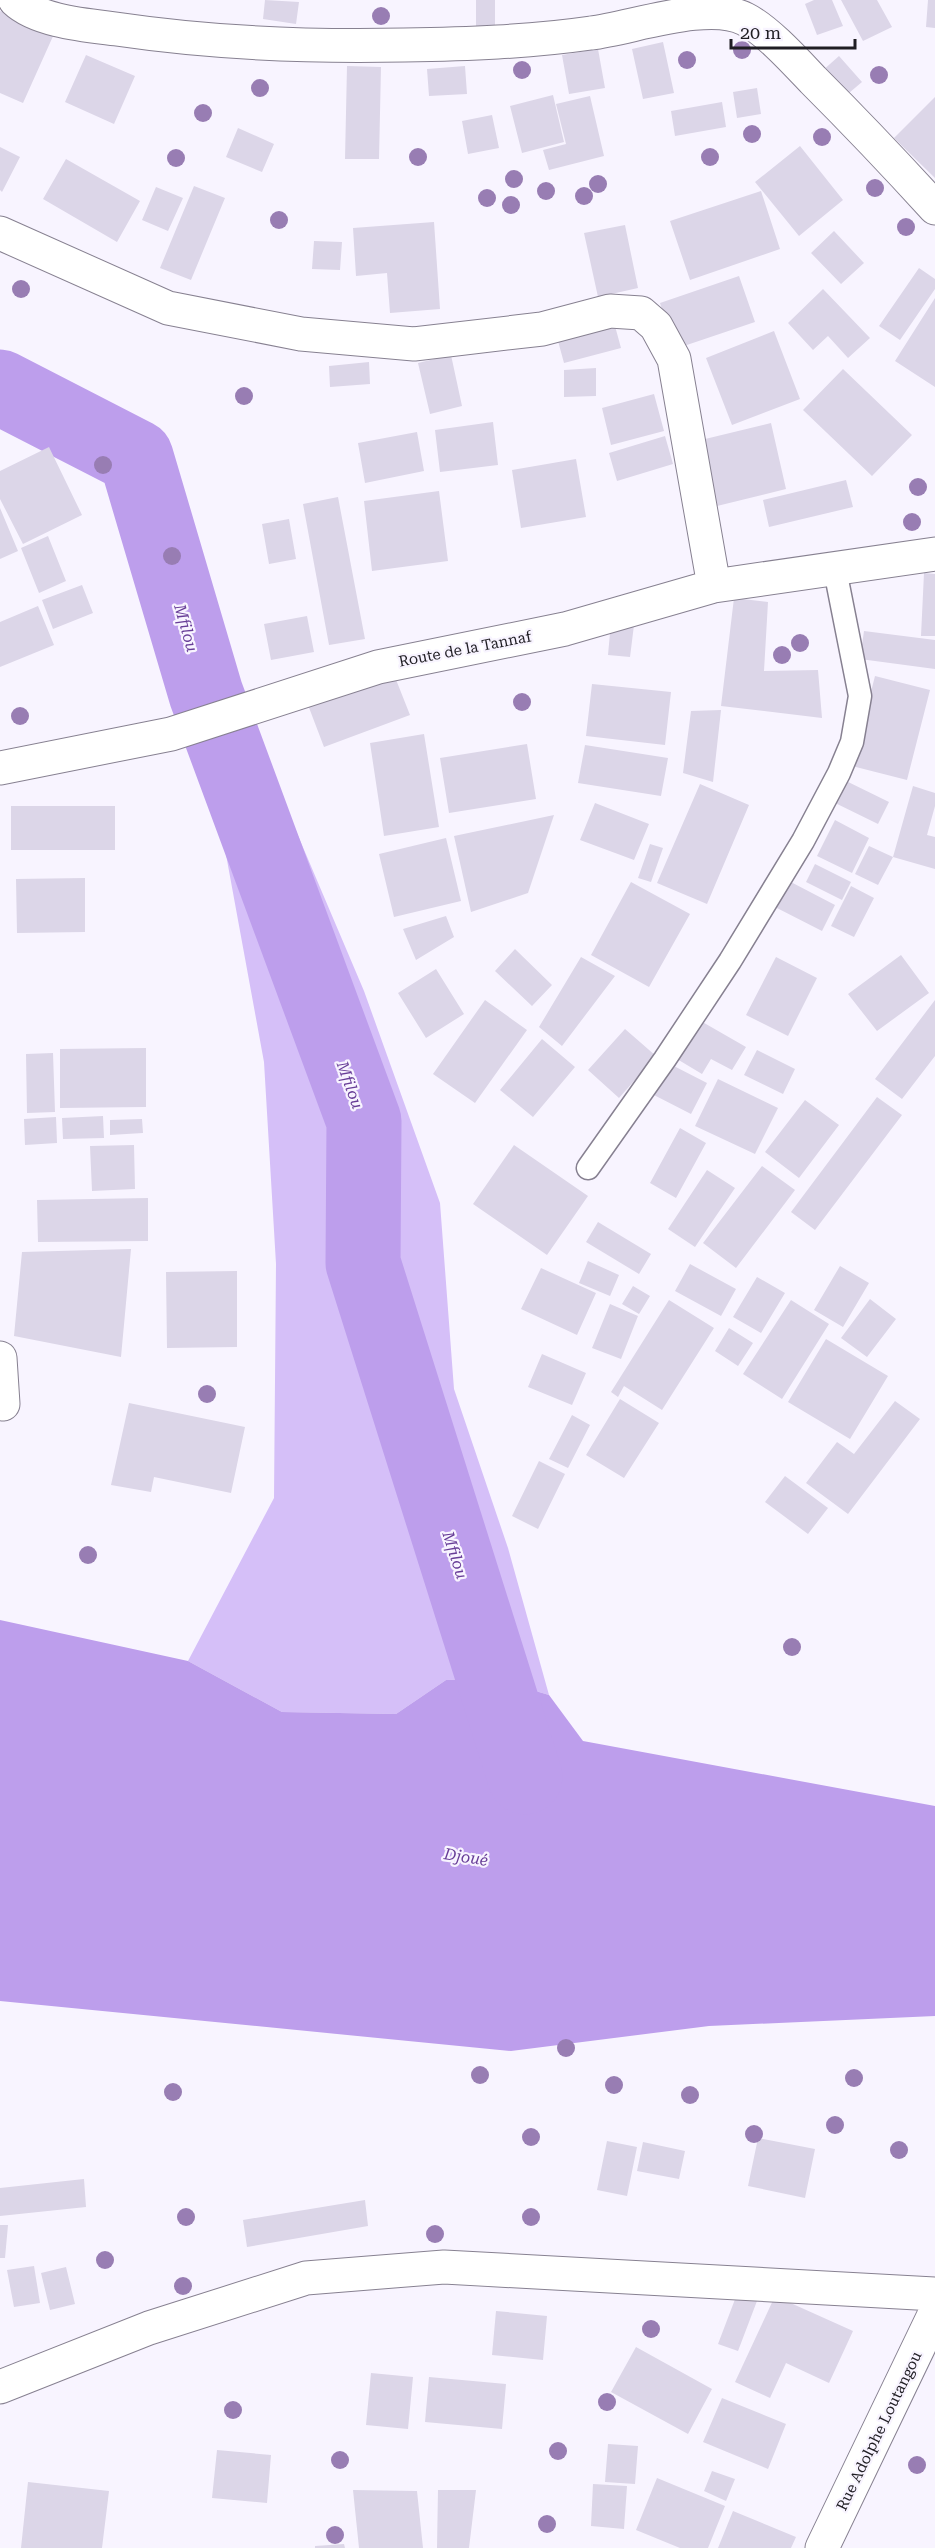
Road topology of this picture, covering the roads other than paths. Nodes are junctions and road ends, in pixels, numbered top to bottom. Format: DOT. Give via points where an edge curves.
graph roads {
  1 [pos="15,0"];
  2 [pos="935,208"];
  3 [pos="0,233"];
  4 [pos="935,554"];
  5 [pos="835,570"];
  6 [pos="714,586"];
  7 [pos="0,768"];
  8 [pos="588,1168"];
  9 [pos="0,1358"];
  10 [pos="3,1404"];
  11 [pos="935,2294"];
  12 [pos="935,2313"];
  13 [pos="0,2387"];
  14 [pos="822,2548"];
  1 -- 2 [label="street" via="26,10 77,24 181,39 345,46 487,44 593,33 663,18 724,12 746,19 783,49"];
  3 -- 6 [label="street" via="168,308 301,334 414,344 542,329 610,311 641,313 656,326 674,359"];
  4 -- 5 [label="street, Route de la Tannaf"];
  5 -- 6 [label="street, Route de la Tannaf"];
  5 -- 8 [label="lane" via="860,696 852,742 803,841 730,960"];
  6 -- 7 [label="street, Route de la Tannaf" via="565,629 378,666 171,734"];
  9 -- 10 [label="street"];
  11 -- 13 [label="street" via="444,2267 306,2278 149,2328"];
  12 -- 14 [label="street, Rue Adolphe Loutangou"];
}
